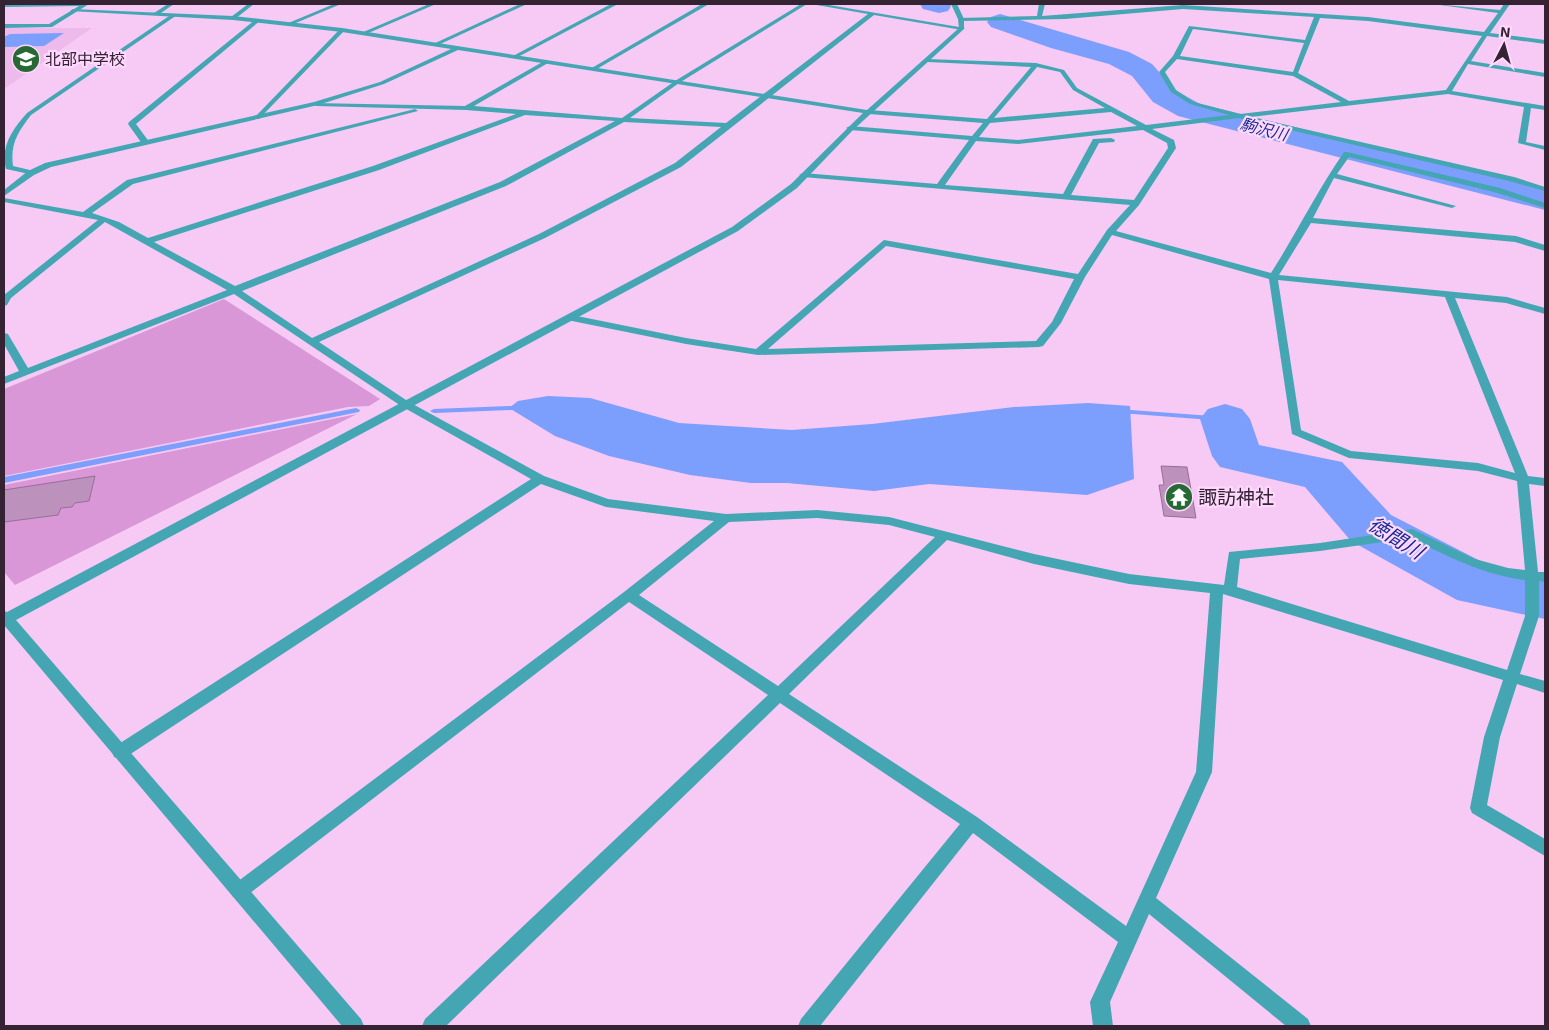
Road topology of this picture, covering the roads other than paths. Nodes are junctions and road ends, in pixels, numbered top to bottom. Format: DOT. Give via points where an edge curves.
graph roads {
  1 [pos="85,4"];
  2 [pos="171,4"];
  3 [pos="251,4"];
  4 [pos="338,4"];
  5 [pos="433,4"];
  6 [pos="524,4"];
  7 [pos="615,4"];
  8 [pos="706,4"];
  9 [pos="804,4"];
  10 [pos="814,4"];
  11 [pos="954,4"];
  12 [pos="1042,4"];
  13 [pos="1278,4"];
  14 [pos="1436,4"];
  15 [pos="1507,4"];
  16 [pos="4,5"];
  17 [pos="73,11"];
  18 [pos="1503,12"];
  19 [pos="156,14"];
  20 [pos="872,14"];
  21 [pos="1286,14"];
  22 [pos="174,15"];
  23 [pos="1318,15"];
  24 [pos="233,18"];
  25 [pos="1039,18"];
  26 [pos="961,19"];
  27 [pos="258,20"];
  28 [pos="289,24"];
  29 [pos="4,26"];
  30 [pos="962,28"];
  31 [pos="342,30"];
  32 [pos="364,34"];
  33 [pos="1487,35"];
  34 [pos="1308,42"];
  35 [pos="1545,42"];
  36 [pos="434,45"];
  37 [pos="456,48"];
  38 [pos="514,57"];
  39 [pos="1176,57"];
  40 [pos="928,60"];
  41 [pos="546,62"];
  42 [pos="1467,62"];
  43 [pos="1036,65"];
  44 [pos="593,69"];
  45 [pos="1295,74"];
  46 [pos="1545,75"];
  47 [pos="677,82"];
  48 [pos="1448,92"];
  49 [pos="767,96"];
  50 [pos="316,104"];
  51 [pos="1349,104"];
  52 [pos="1528,105"];
  53 [pos="432,106"];
  54 [pos="466,108"];
  55 [pos="1545,108"];
  56 [pos="1110,110"];
  57 [pos="869,112"];
  58 [pos="527,113"];
  59 [pos="1239,117"];
  60 [pos="257,118"];
  61 [pos="623,120"];
  62 [pos="989,121"];
  63 [pos="728,125"];
  64 [pos="850,128"];
  65 [pos="1145,128"];
  66 [pos="1158,134"];
  67 [pos="973,139"];
  68 [pos="146,143"];
  69 [pos="1545,148"];
  70 [pos="31,173"];
  71 [pos="1332,174"];
  72 [pos="803,175"];
  73 [pos="939,187"];
  74 [pos="1545,189"];
  75 [pos="4,194"];
  76 [pos="1066,197"];
  77 [pos="4,200"];
  78 [pos="1136,203"];
  79 [pos="1452,206"];
  80 [pos="1545,206"];
  81 [pos="84,215"];
  82 [pos="104,219"];
  83 [pos="1308,220"];
  84 [pos="1110,232"];
  85 [pos="147,241"];
  86 [pos="1545,248"];
  87 [pos="1080,277"];
  88 [pos="1272,278"];
  89 [pos="233,289"];
  90 [pos="1450,295"];
  91 [pos="4,303"];
  92 [pos="1545,311"];
  93 [pos="572,318"];
  94 [pos="4,336"];
  95 [pos="313,341"];
  96 [pos="758,352"];
  97 [pos="25,372"];
  98 [pos="4,381"];
  99 [pos="405,404"];
  100 [pos="540,479"];
  101 [pos="1524,479"];
  102 [pos="1545,482"];
  103 [pos="726,518"];
  104 [pos="944,536"];
  105 [pos="1536,578"];
  106 [pos="1223,589"];
  107 [pos="630,595"];
  108 [pos="5,618"];
  109 [pos="1512,677"];
  110 [pos="1545,687"];
  111 [pos="777,694"];
  112 [pos="120,752"];
  113 [pos="971,822"];
  114 [pos="1545,848"];
  115 [pos="239,891"];
  116 [pos="1146,902"];
  117 [pos="1129,939"];
  118 [pos="354,1026"];
  119 [pos="432,1026"];
  120 [pos="808,1026"];
  121 [pos="1103,1026"];
  122 [pos="1301,1026"];
  1 -- 16 [label="street"];
  1 -- 17 [label="street"];
  2 -- 19 [label="street"];
  3 -- 24 [label="street"];
  4 -- 28 [label="street"];
  5 -- 32 [label="street"];
  6 -- 36 [label="street"];
  7 -- 38 [label="street"];
  8 -- 44 [label="street"];
  9 -- 47 [label="street"];
  10 -- 20 [label="street"];
  11 -- 26 [label="street"];
  12 -- 25 [label="street"];
  13 -- 21 [label="street"];
  14 -- 18 [label="street"];
  15 -- 18 [label="street"];
  17 -- 19 [label="street"];
  17 -- 29 [label="street" via="50,26"];
  18 -- 33 [label="street"];
  19 -- 22 [label="street"];
  20 -- 30 [label="street"];
  20 -- 49 [label="street"];
  21 -- 23 [label="street"];
  21 -- 25 [label="street" via="1183,7"];
  22 -- 24 [label="street"];
  22 -- 70 [label="street" via="29,114 6,149 9,167"];
  23 -- 33 [label="street"];
  23 -- 34 [label="street"];
  24 -- 27 [label="street"];
  25 -- 26 [label="street"];
  26 -- 30 [label="street"];
  27 -- 28 [label="street"];
  27 -- 68 [label="street" via="132,124"];
  28 -- 31 [label="street"];
  30 -- 40 [label="street"];
  31 -- 32 [label="street"];
  31 -- 60 [label="street"];
  32 -- 36 [label="street"];
  33 -- 35 [label="street"];
  33 -- 42 [label="street"];
  34 -- 39 [label="street" via="1192,27"];
  34 -- 45 [label="street"];
  36 -- 37 [label="street"];
  37 -- 38 [label="street"];
  37 -- 50 [label="street" via="382,83"];
  38 -- 41 [label="street"];
  39 -- 45 [label="street"];
  39 -- 59 [label="street" via="1162,72 1173,91 1192,103"];
  40 -- 43 [label="street"];
  40 -- 57 [label="street"];
  41 -- 44 [label="street"];
  41 -- 54 [label="street"];
  42 -- 46 [label="street"];
  42 -- 48 [label="street"];
  43 -- 56 [label="street" via="1062,71 1075,89"];
  43 -- 62 [label="street"];
  44 -- 47 [label="street"];
  45 -- 51 [label="street"];
  47 -- 49 [label="street"];
  47 -- 61 [label="street"];
  48 -- 51 [label="street"];
  48 -- 52 [label="street"];
  49 -- 57 [label="street"];
  49 -- 63 [label="street"];
  50 -- 53 [label="street"];
  50 -- 60 [label="street"];
  51 -- 59 [label="street"];
  52 -- 55 [label="street"];
  52 -- 69 [label="street" via="1522,143"];
  53 -- 54 [label="street"];
  53 -- 81 [label="street" via="130,182"];
  54 -- 58 [label="street"];
  56 -- 62 [label="street"];
  56 -- 65 [label="street"];
  57 -- 62 [label="street"];
  57 -- 64 [label="street"];
  58 -- 61 [label="street"];
  58 -- 85 [label="street" via="376,168"];
  59 -- 65 [label="street"];
  59 -- 74 [label="street" via="1511,178"];
  60 -- 68 [label="street"];
  61 -- 63 [label="street"];
  61 -- 89 [label="street" via="503,184"];
  62 -- 67 [label="street"];
  63 -- 95 [label="street" via="678,164 550,232"];
  64 -- 67 [label="street"];
  64 -- 72 [label="street"];
  65 -- 66 [label="street"];
  65 -- 67 [label="street" via="1018,142"];
  66 -- 76 [label="street" via="1096,141"];
  66 -- 78 [label="street" via="1171,142 1172,148"];
  67 -- 73 [label="street"];
  68 -- 70 [label="street"];
  70 -- 75 [label="street"];
  71 -- 79 [label="street"];
  71 -- 80 [label="street" via="1347,154 1497,190"];
  71 -- 83 [label="street"];
  72 -- 73 [label="street"];
  72 -- 93 [label="street" via="794,186 736,229"];
  73 -- 76 [label="street"];
  76 -- 78 [label="street"];
  77 -- 81 [label="street"];
  78 -- 84 [label="street"];
  81 -- 82 [label="street"];
  82 -- 85 [label="street"];
  82 -- 91 [label="street"];
  83 -- 86 [label="street" via="1516,239"];
  83 -- 88 [label="street"];
  84 -- 87 [label="street"];
  84 -- 88 [label="street"];
  85 -- 89 [label="street"];
  87 -- 96 [label="street" via="1056,323 1039,344"];
  87 -- 96 [label="street" via="884,243"];
  88 -- 90 [label="street"];
  88 -- 101 [label="street" via="1296,432 1349,454 1478,467"];
  89 -- 95 [label="street"];
  89 -- 97 [label="street"];
  90 -- 92 [label="street" via="1507,300"];
  90 -- 101 [label="street"];
  93 -- 96 [label="street"];
  93 -- 99 [label="street"];
  94 -- 97 [label="street"];
  95 -- 99 [label="street"];
  97 -- 98 [label="street"];
  99 -- 100 [label="street"];
  99 -- 108 [label="street"];
  100 -- 103 [label="street" via="606,503"];
  100 -- 112 [label="street"];
  101 -- 102 [label="street"];
  101 -- 105 [label="street"];
  103 -- 104 [label="street" via="817,514 889,522"];
  103 -- 107 [label="street"];
  104 -- 106 [label="street" via="1129,579"];
  104 -- 111 [label="street"];
  105 -- 106 [label="street" via="1470,562 1412,532 1372,540 1234,555"];
  105 -- 109 [label="street" via="1532,616"];
  106 -- 109 [label="street"];
  106 -- 116 [label="street" via="1204,772"];
  107 -- 111 [label="street"];
  107 -- 115 [label="street"];
  108 -- 112 [label="street"];
  109 -- 110 [label="street"];
  109 -- 114 [label="street" via="1492,737 1478,808"];
  111 -- 113 [label="street"];
  111 -- 119 [label="street"];
  112 -- 115 [label="street"];
  113 -- 117 [label="street"];
  113 -- 120 [label="street"];
  115 -- 118 [label="street"];
  116 -- 117 [label="street"];
  116 -- 122 [label="street"];
  117 -- 121 [label="street" via="1100,1002"];
}
